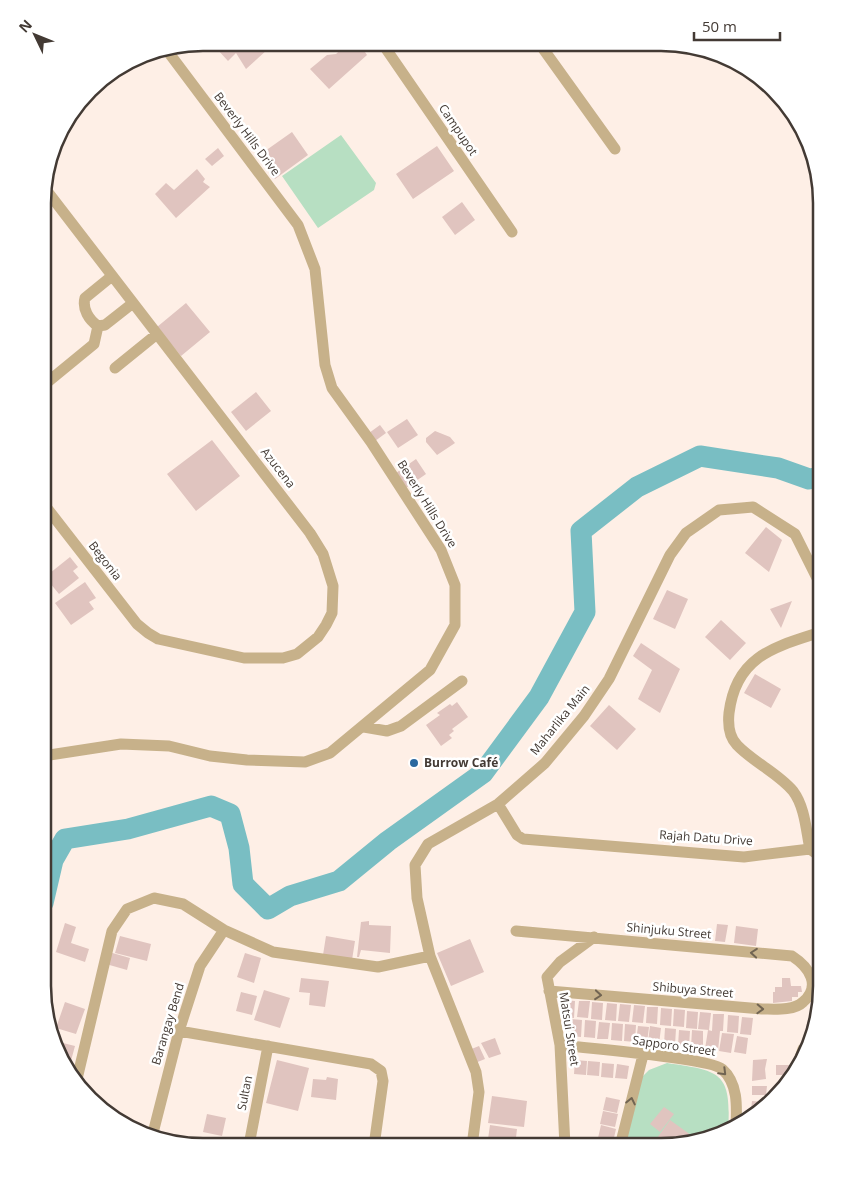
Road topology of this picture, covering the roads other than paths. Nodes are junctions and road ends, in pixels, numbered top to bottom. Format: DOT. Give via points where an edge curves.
graph roads {
  1 [pos="544,51"];
  2 [pos="388,52"];
  3 [pos="170,55"];
  4 [pos="615,148"];
  5 [pos="52,197"];
  6 [pos="512,232"];
  7 [pos="112,276"];
  8 [pos="133,303"];
  9 [pos="98,326"];
  10 [pos="157,334"];
  11 [pos="115,368"];
  12 [pos="51,379"];
  13 [pos="51,513"];
  14 [pos="813,569"];
  15 [pos="148,633"];
  16 [pos="812,635"];
  17 [pos="462,681"];
  18 [pos="364,727"];
  19 [pos="51,755"];
  20 [pos="498,804"];
  21 [pos="810,849"];
  22 [pos="224,930"];
  23 [pos="516,931"];
  24 [pos="594,937"];
  25 [pos="430,956"];
  26 [pos="812,975"];
  27 [pos="812,989"];
  28 [pos="549,991"];
  29 [pos="179,1031"];
  30 [pos="560,1045"];
  31 [pos="268,1046"];
  32 [pos="643,1055"];
  33 [pos="79,1072"];
  34 [pos="736,1117"];
  35 [pos="154,1129"];
  36 [pos="250,1138"];
  37 [pos="375,1138"];
  38 [pos="473,1138"];
  39 [pos="565,1138"];
  40 [pos="622,1138"];
  1 -- 4 [label="street"];
  2 -- 6 [label="street, Campupot"];
  3 -- 18 [label="street, Beverly Hills Drive" via="298,225 315,269 325,365 332,388 441,550 455,585 455,624 430,670"];
  5 -- 7 [label="street, Azucena"];
  7 -- 8 [label="street, Azucena"];
  7 -- 9 [label="street" via="85,298 83,304 84,310"];
  8 -- 9 [label="street"];
  8 -- 10 [label="street, Azucena"];
  9 -- 12 [label="street" via="94,344"];
  10 -- 11 [label="street"];
  10 -- 15 [label="street, Azucena" via="310,533 330,571 333,601 332,613 318,637 297,654 284,658 244,658 158,639"];
  13 -- 15 [label="street, Begonia" via="137,624"];
  14 -- 20 [label="street, Maharlika Main" via="795,534 754,507 719,510 686,533 670,554 610,679 545,763"];
  16 -- 21 [label="street" via="774,647 747,667 732,695 728,724 735,743 792,790 804,817"];
  17 -- 18 [label="street" via="401,726 387,731"];
  18 -- 19 [label="street, Beverly Hills Drive" via="330,753 305,762 247,760 210,756 169,746 121,744"];
  20 -- 21 [label="street, Rajah Datu Drive" via="516,835 523,839 744,857"];
  20 -- 25 [label="street, Maharlika Main" via="428,844 415,865 417,898"];
  22 -- 25 [label="street" via="274,952 326,962 378,967"];
  22 -- 29 [label="street, Barangay Bend" via="200,966"];
  22 -- 33 [label="street" via="183,904 154,898 127,909 112,931"];
  23 -- 24 [label="street, Shinjuku Street"];
  26 -- 24 [label="street, Shinjuku Street, one-way" via="803,963 792,956"];
  24 -- 28 [label="street, Matsui Street" via="551,970 547,977"];
  25 -- 38 [label="street, Maharlika Main" via="476,1072 479,1092"];
  28 -- 27 [label="street, Shibuya Street, one-way" via="784,1009 803,1003"];
  28 -- 30 [label="street, Matsui Street"];
  29 -- 31 [label="street"];
  29 -- 35 [label="street, Barangay Bend"];
  30 -- 32 [label="street, Sapporo Street"];
  30 -- 39 [label="street, Matsui Street"];
  31 -- 36 [label="street, Sultan"];
  31 -- 37 [label="street" via="371,1064 381,1071 383,1081"];
  32 -- 34 [label="street, Sapporo Street, one-way" via="709,1062 720,1067 732,1082"];
  40 -- 32 [label="street, one-way"];
}
